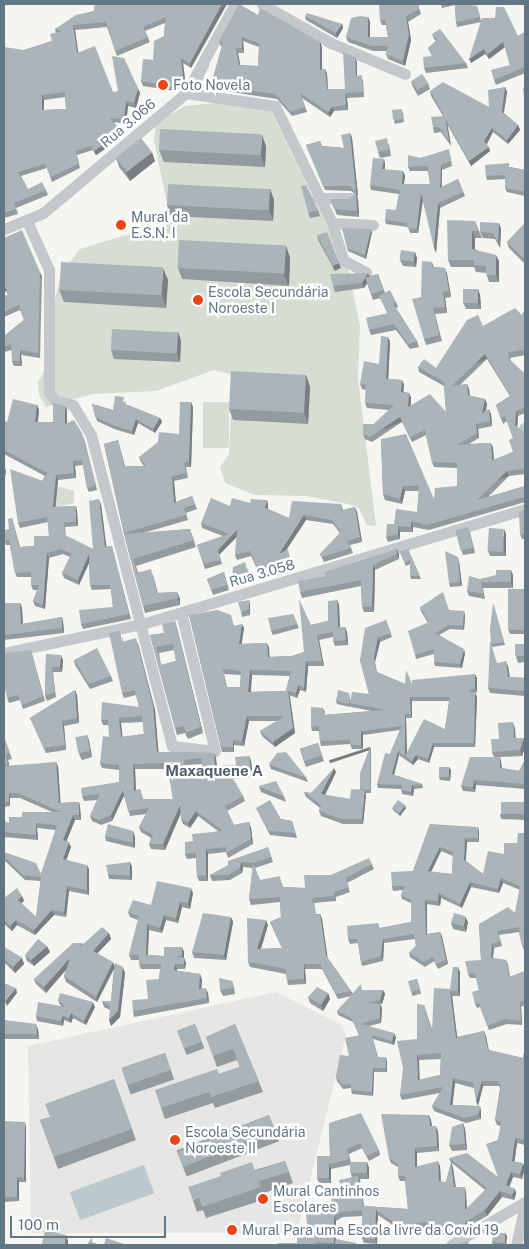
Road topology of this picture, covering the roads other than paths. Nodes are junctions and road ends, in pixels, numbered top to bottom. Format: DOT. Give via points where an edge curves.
graph roads {
  1 [pos="234,4"];
  2 [pos="262,4"];
  3 [pos="406,74"];
  4 [pos="186,93"];
  5 [pos="317,198"];
  6 [pos="351,198"];
  7 [pos="27,222"];
  8 [pos="332,223"];
  9 [pos="373,225"];
  10 [pos="4,229"];
  11 [pos="366,272"];
  12 [pos="525,508"];
  13 [pos="180,613"];
  14 [pos="140,625"];
  15 [pos="4,653"];
  16 [pos="525,1204"];
  17 [pos="451,1245"];
  18 [pos="516,1245"];
  1 -- 4 [label="street, Rua 3.066"];
  2 -- 3 [label="street" via="331,43"];
  4 -- 5 [label="street" via="275,106"];
  4 -- 7 [label="street, Rua 3.066"];
  5 -- 6 [label="street"];
  5 -- 8 [label="street"];
  7 -- 10 [label="street, Rua 3.066"];
  7 -- 14 [label="street" via="49,270 49,393 55,400 73,405 91,434"];
  8 -- 9 [label="street"];
  8 -- 11 [label="street" via="343,260"];
  12 -- 13 [label="street, Rua 3.058"];
  13 -- 14 [label="street, Rua 3.058"];
  13 -- 14 [label="street" via="214,751 172,746"];
  14 -- 15 [label="street, Rua 3.058"];
  16 -- 17 [label="street"];
  16 -- 18 [label="street"];
}
